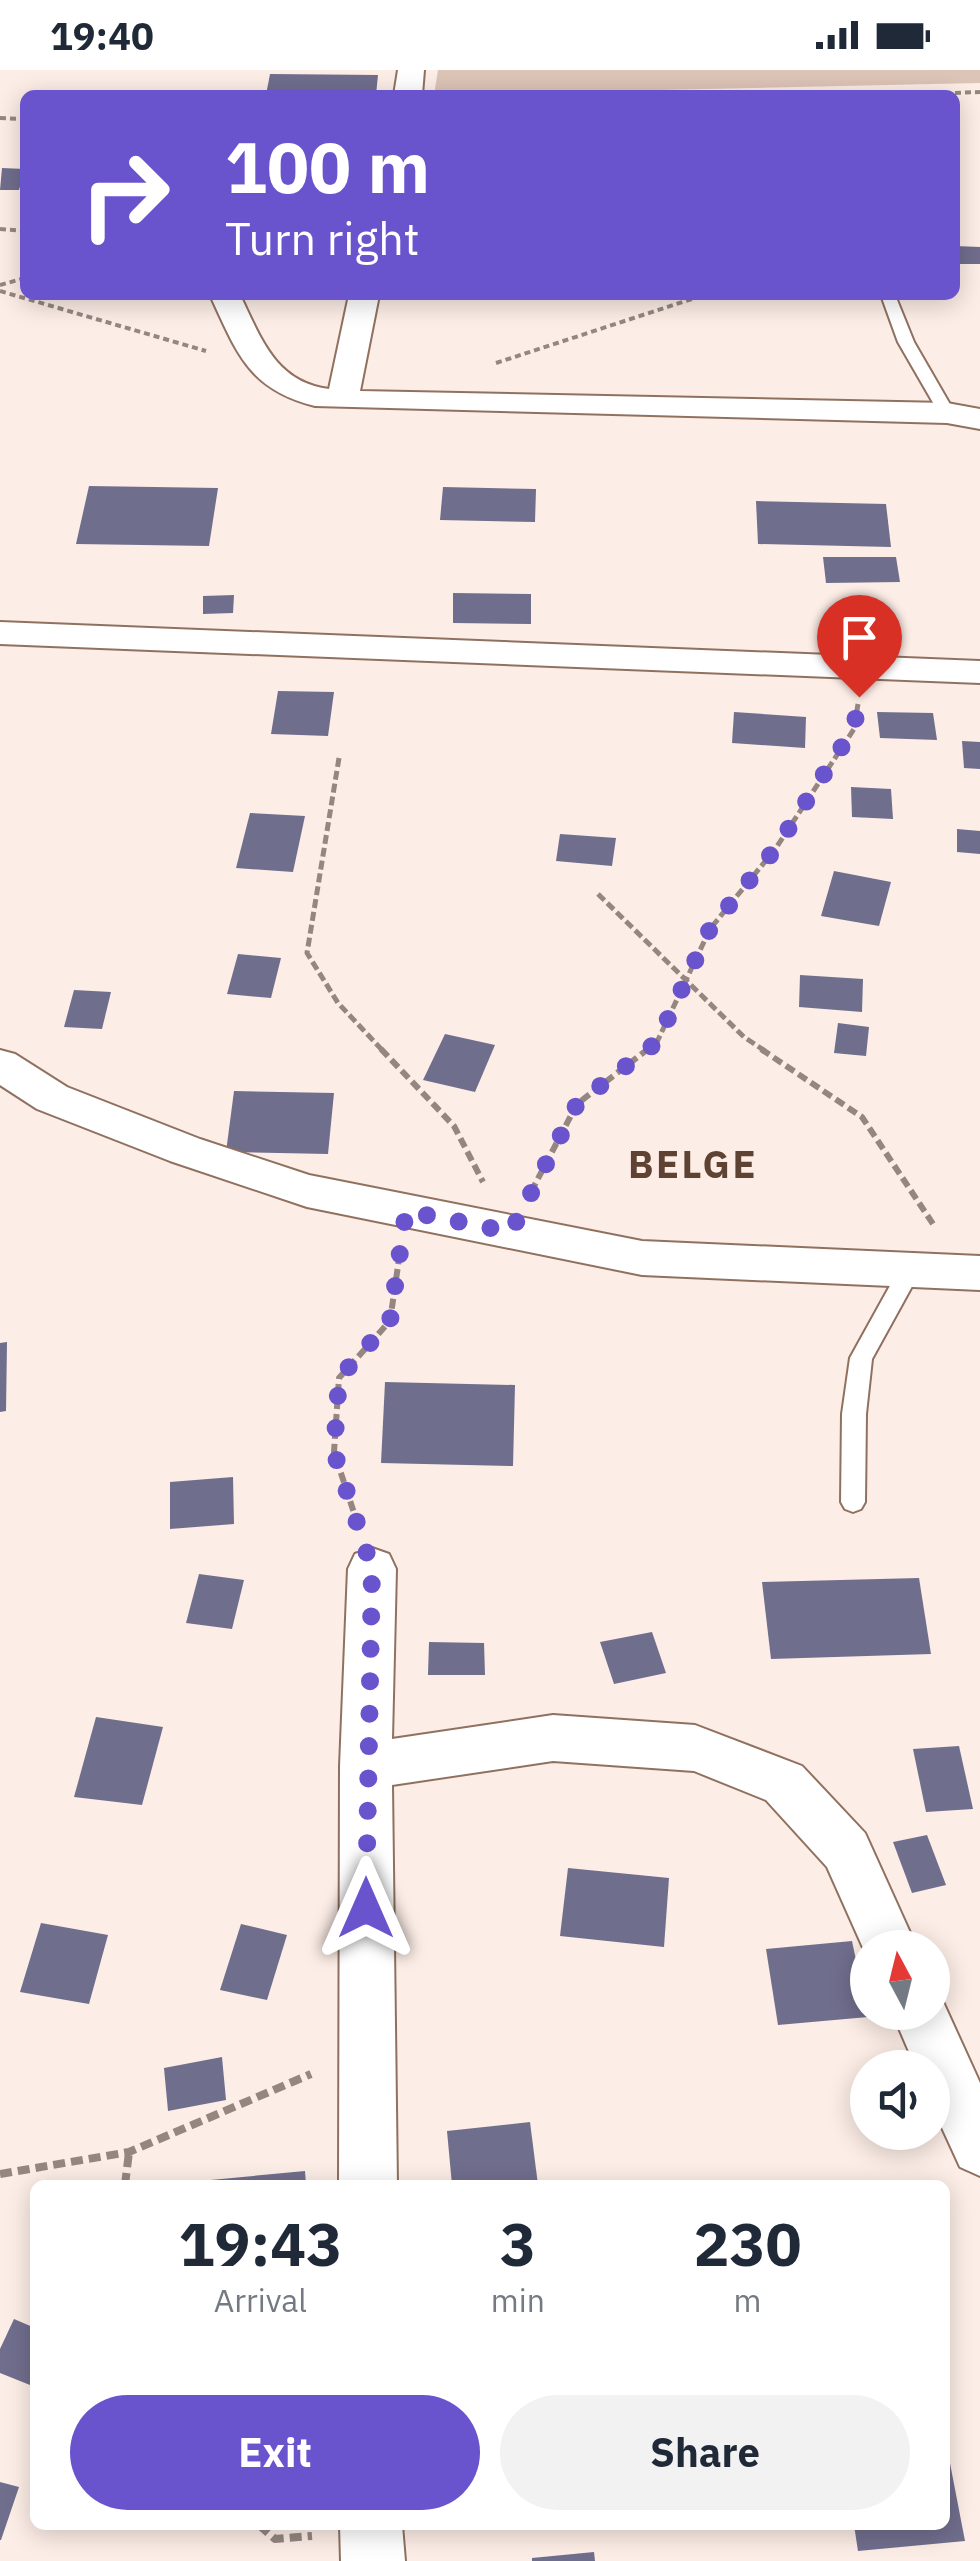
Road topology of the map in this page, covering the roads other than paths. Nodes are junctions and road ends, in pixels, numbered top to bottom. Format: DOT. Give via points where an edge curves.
graph roads {
  1 [pos="227,300"];
  2 [pos="363,300"];
  3 [pos="890,300"];
  4 [pos="342,400"];
  5 [pos="946,413"];
  6 [pos="980,418"];
  7 [pos="0,634"];
  8 [pos="980,672"];
  9 [pos="0,1065"];
  10 [pos="910,1270"];
  11 [pos="980,1273"];
  12 [pos="853,1502"];
  13 [pos="372,1569"];
  14 [pos="366,1766"];
  15 [pos="882,1930"];
  16 [pos="927,2030"];
  17 [pos="980,2147"];
  18 [pos="368,2180"];
  19 [pos="372,2530"];
  20 [pos="373,2561"];
  1 -- 4 [label="street" via="276,384 307,398"];
  2 -- 4 [label="street"];
  3 -- 5 [label="lane"];
  4 -- 5 [label="street"];
  5 -- 6 [label="street"];
  7 -- 8 [label="street"];
  9 -- 10 [label="street" via="52,1098 306,1190 642,1258"];
  10 -- 11 [label="street"];
  10 -- 12 [label="lane" via="860,1358"];
  13 -- 14 [label="street"];
  14 -- 15 [label="street" via="552,1738 695,1748 784,1782 846,1850"];
  14 -- 18 [label="street"];
  16 -- 17 [label="street"];
  19 -- 20 [label="street"];
}
